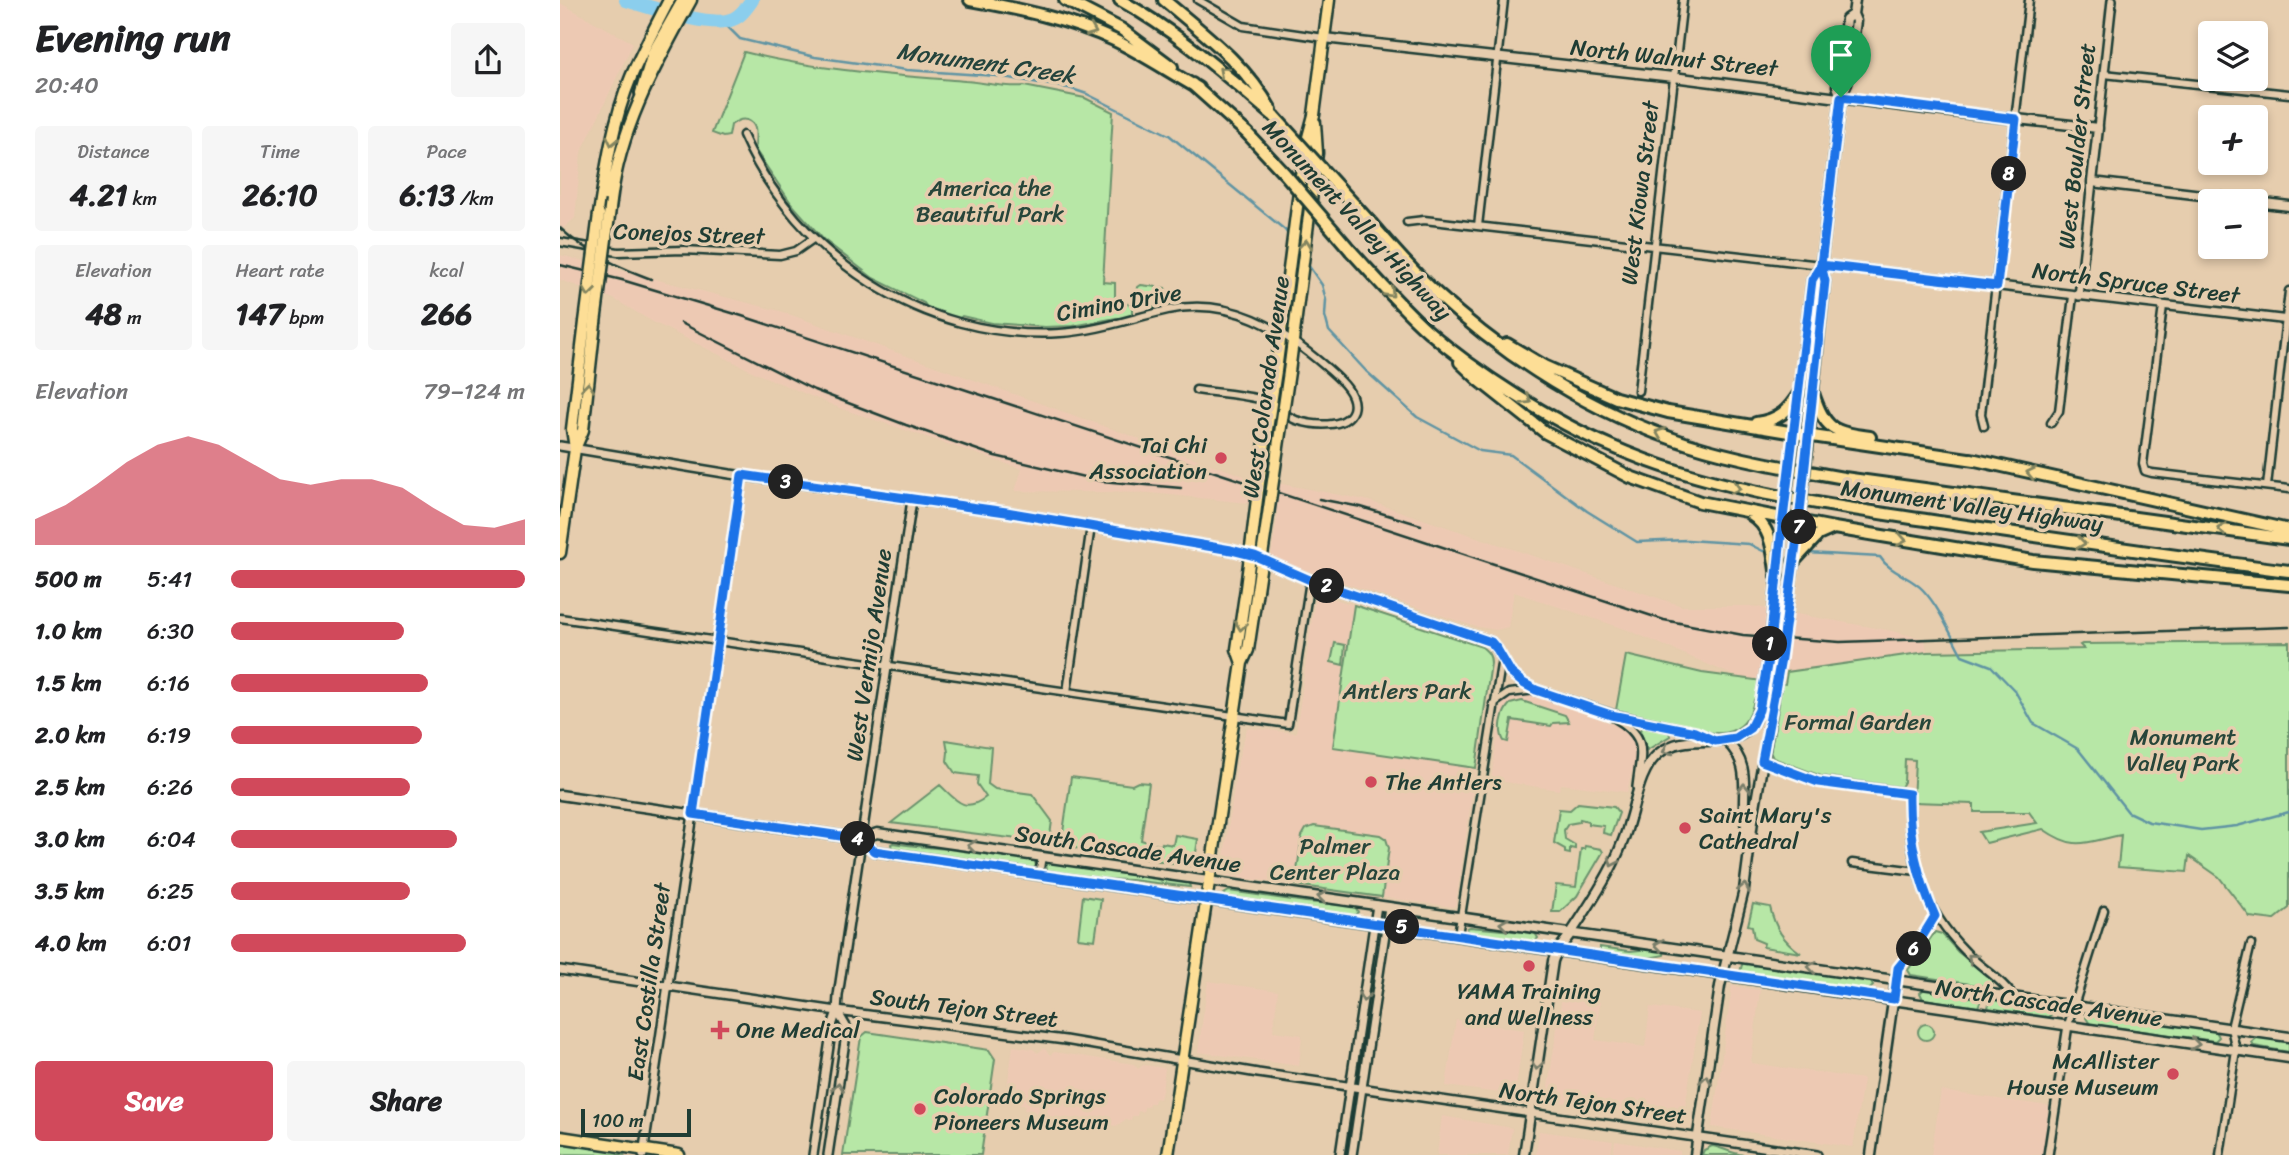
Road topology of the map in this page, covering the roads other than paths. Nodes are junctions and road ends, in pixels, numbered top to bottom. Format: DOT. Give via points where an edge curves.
graph roads {
  1 [pos="669,0"];
  2 [pos="683,0"];
  3 [pos="691,0"];
  4 [pos="970,0"];
  5 [pos="1065,0"];
  6 [pos="1120,0"];
  7 [pos="1164,0"];
  8 [pos="1198,0"];
  9 [pos="1329,0"];
  10 [pos="1504,0"];
  11 [pos="1683,0"];
  12 [pos="1855,0"];
  13 [pos="2029,0"];
  14 [pos="2112,0"];
  15 [pos="1324,38"];
  16 [pos="656,55"];
  17 [pos="1497,58"];
  18 [pos="2104,74"];
  19 [pos="1673,77"];
  20 [pos="1198,88"];
  21 [pos="641,93"];
  22 [pos="2289,94"];
  23 [pos="1841,97"];
  24 [pos="1274,116"];
  25 [pos="1314,116"];
  26 [pos="2016,119"];
  27 [pos="2098,128"];
  28 [pos="743,135"];
  29 [pos="2092,182"];
  30 [pos="2198,194"];
  31 [pos="2268,203"];
  32 [pos="2289,206"];
  33 [pos="1407,222"];
  34 [pos="1478,226"];
  35 [pos="813,239"];
  36 [pos="560,242"];
  37 [pos="1653,246"];
  38 [pos="1821,265"];
  39 [pos="1997,286"];
  40 [pos="2289,291"];
  41 [pos="2076,296"];
  42 [pos="2163,306"];
  43 [pos="1456,311"];
  44 [pos="2287,320"];
  45 [pos="590,323"];
  46 [pos="1431,333"];
  47 [pos="1281,334"];
  48 [pos="1293,343"];
  49 [pos="1196,390"];
  50 [pos="1638,391"];
  51 [pos="1800,392"];
  52 [pos="1813,393"];
  53 [pos="2050,423"];
  54 [pos="1742,424"];
  55 [pos="1984,426"];
  56 [pos="1795,433"];
  57 [pos="1810,436"];
  58 [pos="560,446"];
  59 [pos="575,449"];
  60 [pos="1975,460"];
  61 [pos="742,475"];
  62 [pos="2267,486"];
  63 [pos="2289,489"];
  64 [pos="912,500"];
  65 [pos="1744,512"];
  66 [pos="1783,518"];
  67 [pos="1799,521"];
  68 [pos="1091,526"];
  69 [pos="1834,528"];
  70 [pos="2289,530"];
  71 [pos="2289,539"];
  72 [pos="560,553"];
  73 [pos="1794,561"];
  74 [pos="2289,571"];
  75 [pos="1777,579"];
  76 [pos="1310,580"];
  77 [pos="2289,585"];
  78 [pos="1251,589"];
  79 [pos="560,618"];
  80 [pos="719,640"];
  81 [pos="1502,658"];
  82 [pos="888,666"];
  83 [pos="1536,690"];
  84 [pos="1066,692"];
  85 [pos="1493,704"];
  86 [pos="1611,715"];
  87 [pos="1234,716"];
  88 [pos="1715,741"];
  89 [pos="1726,741"];
  90 [pos="1762,761"];
  91 [pos="560,794"];
  92 [pos="1636,798"];
  93 [pos="693,814"];
  94 [pos="861,839"];
  95 [pos="1751,839"];
  96 [pos="1042,856"];
  97 [pos="1852,863"];
  98 [pos="1917,871"];
  99 [pos="1039,875"];
  100 [pos="1209,881"];
  101 [pos="1206,899"];
  102 [pos="1377,905"];
  103 [pos="1390,907"];
  104 [pos="2104,910"];
  105 [pos="1935,916"];
  106 [pos="1461,918"];
  107 [pos="1374,923"];
  108 [pos="1387,925"];
  109 [pos="1572,932"];
  110 [pos="1458,935"];
  111 [pos="2251,944"];
  112 [pos="1557,950"];
  113 [pos="1727,954"];
  114 [pos="560,970"];
  115 [pos="1367,972"];
  116 [pos="1722,973"];
  117 [pos="1380,974"];
  118 [pos="1896,980"];
  119 [pos="668,986"];
  120 [pos="2013,996"];
  121 [pos="1894,999"];
  122 [pos="2074,1005"];
  123 [pos="838,1012"];
  124 [pos="2068,1025"];
  125 [pos="2231,1028"];
  126 [pos="2289,1037"];
  127 [pos="2236,1050"];
  128 [pos="2289,1058"];
  129 [pos="1183,1060"];
  130 [pos="1350,1086"];
  131 [pos="1362,1088"];
  132 [pos="1530,1113"];
  133 [pos="560,1137"];
  134 [pos="1698,1138"];
  135 [pos="643,1152"];
  136 [pos="679,1155"];
  137 [pos="813,1155"];
  138 [pos="828,1155"];
  139 [pos="1168,1155"];
  140 [pos="1340,1155"];
  141 [pos="1353,1155"];
  142 [pos="1524,1155"];
  143 [pos="1695,1155"];
  144 [pos="1817,1155"];
  145 [pos="1871,1155"];
  146 [pos="2049,1155"];
  147 [pos="2220,1155"];
  1 -- 45 [label="main road, one-way, bridge" via="632,75 615,127 599,214"];
  2 -- 16 [label="highway"];
  3 -- 16 [label="main road"];
  4 -- 20 [label="highway, one-way" via="1042,14 1088,29"];
  5 -- 20 [label="highway, Monument Valley Highway" via="1121,29"];
  24 -- 6 [label="highway, Monument Valley Highway, one-way" via="1183,39"];
  7 -- 24 [label="highway" via="1240,66"];
  8 -- 15 [label="street" via="1243,26"];
  9 -- 15 [label="main road, West Colorado Avenue"];
  10 -- 17 [label="street"];
  11 -- 19 [label="street, West Kiowa Street"];
  12 -- 23 [label="main road" via="1853,14 1846,19 1837,86"];
  13 -- 26 [label="street"];
  14 -- 18 [label="street, West Boulder Street"];
  15 -- 17 [label="main road, North Walnut Street"];
  15 -- 25 [label="main road, West Colorado Avenue"];
  16 -- 21 [label="highway"];
  17 -- 19 [label="main road, North Walnut Street"];
  17 -- 34 [label="street"];
  18 -- 22 [label="street"];
  18 -- 27 [label="street, West Boulder Street"];
  19 -- 23 [label="main road, North Walnut Street"];
  19 -- 37 [label="street, West Kiowa Street"];
  20 -- 46 [label="highway, Monument Valley Highway, one-way, bridge" via="1247,133"];
  21 -- 45 [label="main road, bridge" via="623,144"];
  23 -- 26 [label="main road, North Walnut Street"];
  23 -- 38 [label="main road"];
  24 -- 43 [label="highway, Monument Valley Highway, bridge"];
  25 -- 47 [label="main road, West Colorado Avenue" via="1304,152"];
  48 -- 25 [label="main road, West Colorado Avenue, one-way" via="1317,153"];
  26 -- 27 [label="main road, North Walnut Street"];
  26 -- 39 [label="street"];
  27 -- 29 [label="main road, West Boulder Street"];
  28 -- 35 [label="street, Cimino Drive" via="774,191"];
  29 -- 30 [label="main road"];
  29 -- 41 [label="street, West Boulder Street"];
  31 -- 32 [label="main road"];
  33 -- 34 [label="street, North Spruce Street"];
  34 -- 37 [label="street, North Spruce Street"];
  35 -- 36 [label="street, Conejos Street" via="780,255 618,252"];
  35 -- 47 [label="street, Cimino Drive" via="846,267 901,300 996,330 1075,332 1171,309 1205,308 1246,314"];
  37 -- 38 [label="street, North Spruce Street"];
  37 -- 50 [label="street, West Kiowa Street"];
  38 -- 39 [label="street, North Spruce Street"];
  38 -- 51 [label="main road" via="1812,280"];
  38 -- 52 [label="main road" via="1825,281"];
  39 -- 41 [label="street, North Spruce Street"];
  39 -- 55 [label="street" via="1981,414"];
  40 -- 44 [label="street"];
  41 -- 42 [label="street, North Spruce Street"];
  41 -- 53 [label="street" via="2059,411"];
  42 -- 44 [label="street, North Spruce Street"];
  42 -- 62 [label="street" via="2145,471"];
  43 -- 54 [label="highway" via="1544,366 1616,398"];
  71 -- 43 [label="highway, Monument Valley Highway, one-way" via="1844,478 1717,452 1643,426 1577,395 1519,360"];
  44 -- 62 [label="street"];
  45 -- 59 [label="main road" via="583,430"];
  46 -- 65 [label="highway" via="1479,380 1546,433 1630,477"];
  46 -- 74 [label="highway, Monument Valley Highway, one-way" via="1502,385 1576,428 1622,450 1721,484 1844,508"];
  47 -- 48 [label="street, Cimino Drive"];
  47 -- 78 [label="main road, West Colorado Avenue, bridge"];
  48 -- 49 [label="street, Cimino Drive" via="1322,364 1353,397 1351,414 1344,421 1330,425 1296,420 1262,400"];
  48 -- 78 [label="main road, West Colorado Avenue, bridge"];
  51 -- 54 [label="highway" via="1776,419"];
  51 -- 56 [label="main road"];
  52 -- 57 [label="main road"];
  52 -- 60 [label="highway" via="1826,423 1840,433"];
  54 -- 56 [label="highway"];
  56 -- 57 [label="highway"];
  56 -- 66 [label="main road, bridge"];
  57 -- 60 [label="highway"];
  57 -- 67 [label="main road, bridge"];
  58 -- 59 [label="street"];
  59 -- 61 [label="street"];
  59 -- 72 [label="main road"];
  70 -- 60 [label="highway, one-way"];
  61 -- 64 [label="street"];
  61 -- 80 [label="street"];
  62 -- 63 [label="street"];
  64 -- 68 [label="street"];
  64 -- 82 [label="street, West Vermijo Avenue"];
  65 -- 66 [label="highway"];
  65 -- 75 [label="highway, bridge" via="1769,534"];
  66 -- 67 [label="highway, bridge"];
  66 -- 75 [label="main road, bridge"];
  67 -- 69 [label="highway"];
  67 -- 73 [label="main road"];
  68 -- 76 [label="street" via="1231,550"];
  68 -- 84 [label="street"];
  69 -- 73 [label="highway" via="1818,535"];
  69 -- 77 [label="highway, one-way" via="2033,561"];
  73 -- 90 [label="main road, bridge"];
  75 -- 89 [label="main road, bridge" via="1756,720 1743,734"];
  76 -- 81 [label="street" via="1484,639"];
  76 -- 87 [label="street" via="1288,724"];
  78 -- 87 [label="main road, West Colorado Avenue" via="1248,650"];
  79 -- 80 [label="street"];
  80 -- 82 [label="street"];
  80 -- 93 [label="street"];
  81 -- 83 [label="street" via="1511,673"];
  81 -- 85 [label="street"];
  82 -- 84 [label="street"];
  82 -- 94 [label="street, West Vermijo Avenue"];
  83 -- 85 [label="street" via="1509,693"];
  83 -- 86 [label="street"];
  84 -- 87 [label="street"];
  85 -- 106 [label="street"];
  86 -- 88 [label="street" via="1695,732"];
  86 -- 92 [label="street" via="1636,732 1641,745"];
  87 -- 100 [label="main road, West Colorado Avenue"];
  88 -- 89 [label="main road"];
  88 -- 92 [label="main road, one-way" via="1688,742 1663,750 1650,763"];
  95 -- 89 [label="main road, one-way" via="1744,825 1744,768"];
  90 -- 95 [label="main road"];
  90 -- 98 [label="street" via="1818,782 1909,794 1910,839"];
  91 -- 93 [label="main road, South Cascade Avenue"];
  92 -- 109 [label="main road, one-way" via="1614,862"];
  93 -- 94 [label="main road, South Cascade Avenue"];
  93 -- 119 [label="street, East Costilla Street"];
  96 -- 94 [label="main road, South Cascade Avenue, one-way" via="877,833"];
  94 -- 99 [label="main road, South Cascade Avenue" via="874,851"];
  94 -- 123 [label="street, West Vermijo Avenue"];
  113 -- 95 [label="main road, one-way" via="1744,890"];
  96 -- 99 [label="street"];
  96 -- 100 [label="main road, South Cascade Avenue"];
  97 -- 98 [label="street"];
  98 -- 105 [label="street"];
  99 -- 101 [label="main road, South Cascade Avenue"];
  100 -- 101 [label="main road, West Colorado Avenue"];
  102 -- 100 [label="main road, South Cascade Avenue, one-way"];
  101 -- 107 [label="main road, South Cascade Avenue"];
  101 -- 129 [label="main road, West Colorado Avenue"];
  102 -- 103 [label="main road, South Cascade Avenue"];
  102 -- 107 [label="street"];
  103 -- 106 [label="main road, North Cascade Avenue"];
  103 -- 108 [label="street"];
  104 -- 122 [label="street"];
  105 -- 118 [label="street" via="1898,968"];
  120 -- 105 [label="street, one-way" via="1965,952"];
  109 -- 106 [label="main road, North Cascade Avenue, one-way"];
  106 -- 110 [label="street"];
  107 -- 108 [label="main road, South Cascade Avenue"];
  107 -- 115 [label="street"];
  108 -- 110 [label="main road, North Cascade Avenue"];
  108 -- 117 [label="street"];
  109 -- 112 [label="main road"];
  113 -- 109 [label="main road, North Cascade Avenue, one-way"];
  110 -- 112 [label="main road, North Cascade Avenue"];
  111 -- 125 [label="street"];
  112 -- 116 [label="main road, North Cascade Avenue"];
  112 -- 132 [label="main road, one-way"];
  113 -- 116 [label="main road"];
  118 -- 113 [label="main road, North Cascade Avenue, one-way"];
  114 -- 119 [label="street, South Tejon Street"];
  115 -- 117 [label="street"];
  115 -- 130 [label="street, one-way"];
  116 -- 121 [label="main road, North Cascade Avenue"];
  134 -- 116 [label="main road, one-way"];
  117 -- 131 [label="street"];
  118 -- 120 [label="main road, North Cascade Avenue"];
  118 -- 121 [label="main road"];
  119 -- 123 [label="street, South Tejon Street"];
  119 -- 135 [label="street, East Costilla Street"];
  120 -- 122 [label="main road, North Cascade Avenue"];
  121 -- 124 [label="main road, North Cascade Avenue"];
  121 -- 145 [label="main road"];
  122 -- 124 [label="street"];
  122 -- 125 [label="main road, North Cascade Avenue"];
  123 -- 129 [label="street, South Tejon Street" via="1006,1031"];
  123 -- 137 [label="street"];
  138 -- 123 [label="street, one-way" via="847,1028"];
  124 -- 127 [label="main road, North Cascade Avenue, one-way"];
  124 -- 146 [label="street"];
  125 -- 126 [label="main road, North Cascade Avenue"];
  125 -- 127 [label="street"];
  127 -- 128 [label="main road, North Cascade Avenue"];
  127 -- 147 [label="street"];
  129 -- 130 [label="street, South Tejon Street"];
  129 -- 139 [label="main road, West Colorado Avenue"];
  130 -- 131 [label="street, South Tejon Street"];
  130 -- 140 [label="street"];
  131 -- 132 [label="street, North Tejon Street"];
  131 -- 141 [label="street"];
  132 -- 134 [label="street, North Tejon Street"];
  132 -- 142 [label="main road"];
  133 -- 135 [label="main road"];
  134 -- 143 [label="main road"];
  134 -- 144 [label="street, North Tejon Street"];
  135 -- 136 [label="main road"];
}
